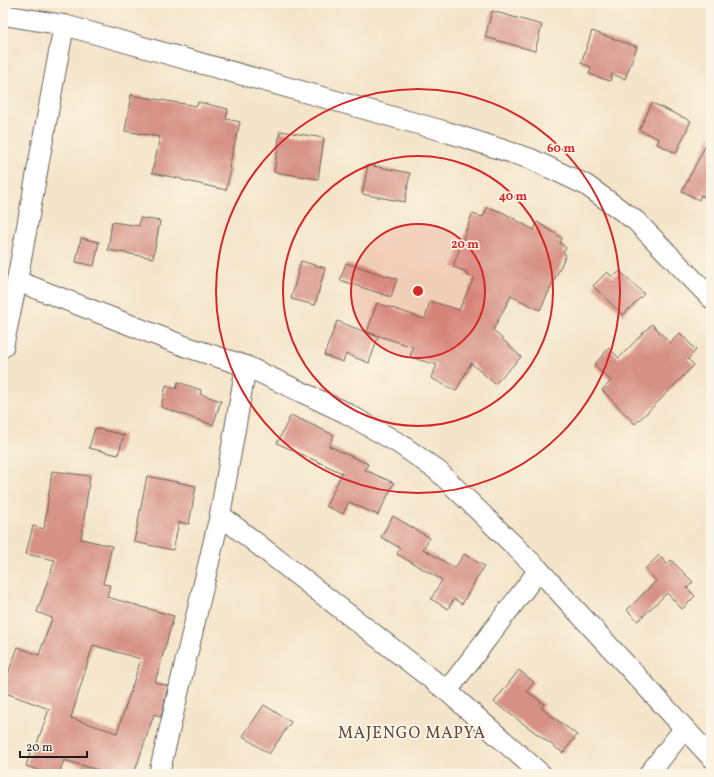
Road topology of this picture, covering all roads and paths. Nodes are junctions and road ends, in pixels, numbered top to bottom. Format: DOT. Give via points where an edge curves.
graph roads {
  1 [pos="3,15"];
  2 [pos="64,25"];
  3 [pos="18,281"];
  4 [pos="709,289"];
  5 [pos="3,347"];
  6 [pos="246,366"];
  7 [pos="220,515"];
  8 [pos="539,570"];
  9 [pos="447,691"];
  10 [pos="684,729"];
  11 [pos="711,757"];
  12 [pos="159,774"];
  13 [pos="541,774"];
  14 [pos="649,774"];
  1 -- 2 [label="street"];
  2 -- 3 [label="street"];
  2 -- 4 [label="street" via="440,130 531,159 586,185 636,221"];
  3 -- 5 [label="street"];
  3 -- 6 [label="street" via="180,344"];
  6 -- 7 [label="street"];
  6 -- 8 [label="street" via="346,413 400,444 438,471"];
  7 -- 9 [label="street"];
  7 -- 12 [label="street"];
  8 -- 9 [label="street"];
  8 -- 10 [label="street"];
  9 -- 13 [label="street"];
  10 -- 11 [label="street"];
  10 -- 14 [label="street"];
}
